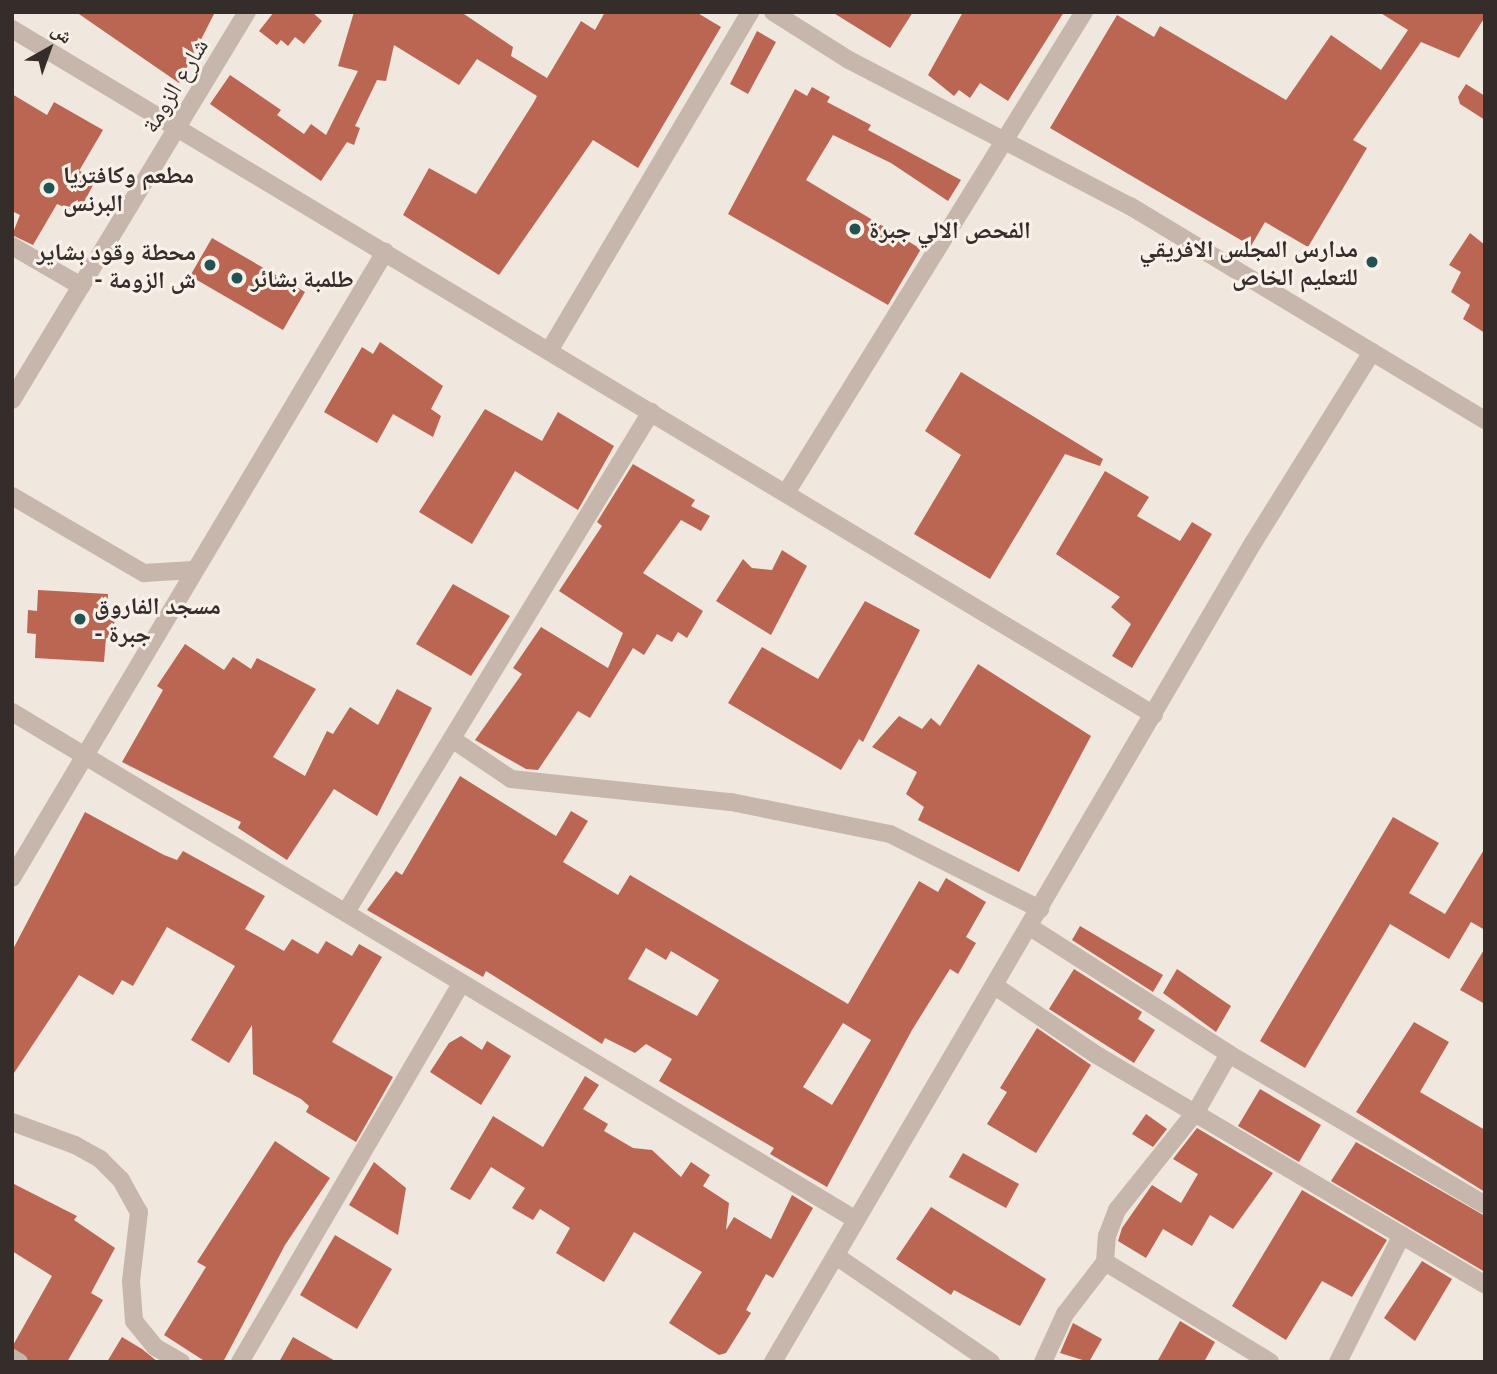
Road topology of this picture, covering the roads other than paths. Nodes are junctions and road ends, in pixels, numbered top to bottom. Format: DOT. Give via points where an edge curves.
graph roads {
  1 [pos="247,12"];
  2 [pos="750,12"];
  3 [pos="773,12"];
  4 [pos="1084,12"];
  5 [pos="12,29"];
  6 [pos="176,128"];
  7 [pos="1006,138"];
  8 [pos="12,247"];
  9 [pos="385,252"];
  10 [pos="81,286"];
  11 [pos="549,351"];
  12 [pos="1372,352"];
  13 [pos="12,400"];
  14 [pos="651,412"];
  15 [pos="1485,420"];
  16 [pos="786,494"];
  17 [pos="12,496"];
  18 [pos="193,570"];
  19 [pos="12,712"];
  20 [pos="1154,715"];
  21 [pos="452,739"];
  22 [pos="84,756"];
  23 [pos="12,878"];
  24 [pos="1040,909"];
  25 [pos="346,912"];
  26 [pos="1030,927"];
  27 [pos="461,984"];
  28 [pos="995,986"];
  29 [pos="1229,1054"];
  30 [pos="1197,1110"];
  31 [pos="12,1122"];
  32 [pos="1485,1205"];
  33 [pos="856,1220"];
  34 [pos="1402,1235"];
  35 [pos="836,1256"];
  36 [pos="1105,1262"];
  37 [pos="1485,1285"];
  38 [pos="12,1358"];
  39 [pos="19,1362"];
  40 [pos="181,1362"];
  41 [pos="240,1362"];
  42 [pos="773,1362"];
  43 [pos="991,1362"];
  44 [pos="1043,1362"];
  45 [pos="1270,1362"];
  46 [pos="1338,1362"];
  1 -- 6 [label="street, شارع الزومة"];
  2 -- 11 [label="street"];
  3 -- 7 [label="street" via="849,60"];
  4 -- 7 [label="street"];
  5 -- 6 [label="street"];
  6 -- 9 [label="street"];
  6 -- 10 [label="street, شارع الزومة"];
  7 -- 12 [label="street" via="1259,280"];
  7 -- 16 [label="street"];
  8 -- 10 [label="street"];
  9 -- 11 [label="street"];
  9 -- 18 [label="street"];
  10 -- 13 [label="street, شارع الزومة"];
  11 -- 14 [label="street"];
  12 -- 15 [label="street"];
  12 -- 20 [label="street"];
  14 -- 16 [label="street"];
  14 -- 21 [label="street"];
  16 -- 20 [label="street"];
  17 -- 18 [label="street" via="144,573"];
  18 -- 22 [label="street"];
  19 -- 22 [label="street"];
  20 -- 24 [label="street"];
  21 -- 24 [label="street" via="511,779 731,802 890,834"];
  21 -- 25 [label="street"];
  22 -- 23 [label="street"];
  22 -- 25 [label="street"];
  24 -- 26 [label="street"];
  25 -- 27 [label="street"];
  26 -- 28 [label="street"];
  26 -- 29 [label="street"];
  27 -- 33 [label="street"];
  27 -- 41 [label="street"];
  28 -- 30 [label="street" via="1095,1054"];
  28 -- 33 [label="street"];
  29 -- 30 [label="street"];
  29 -- 32 [label="street"];
  30 -- 34 [label="street"];
  30 -- 36 [label="street" via="1117,1210 1107,1236"];
  31 -- 40 [label="street" via="75,1145 121,1180 139,1212 131,1281 134,1321 155,1347"];
  33 -- 35 [label="street"];
  34 -- 37 [label="street"];
  34 -- 46 [label="street"];
  35 -- 42 [label="street"];
  35 -- 43 [label="street"];
  36 -- 44 [label="street" via="1065,1314"];
  36 -- 45 [label="street"];
  38 -- 39 [label="street"];
}
